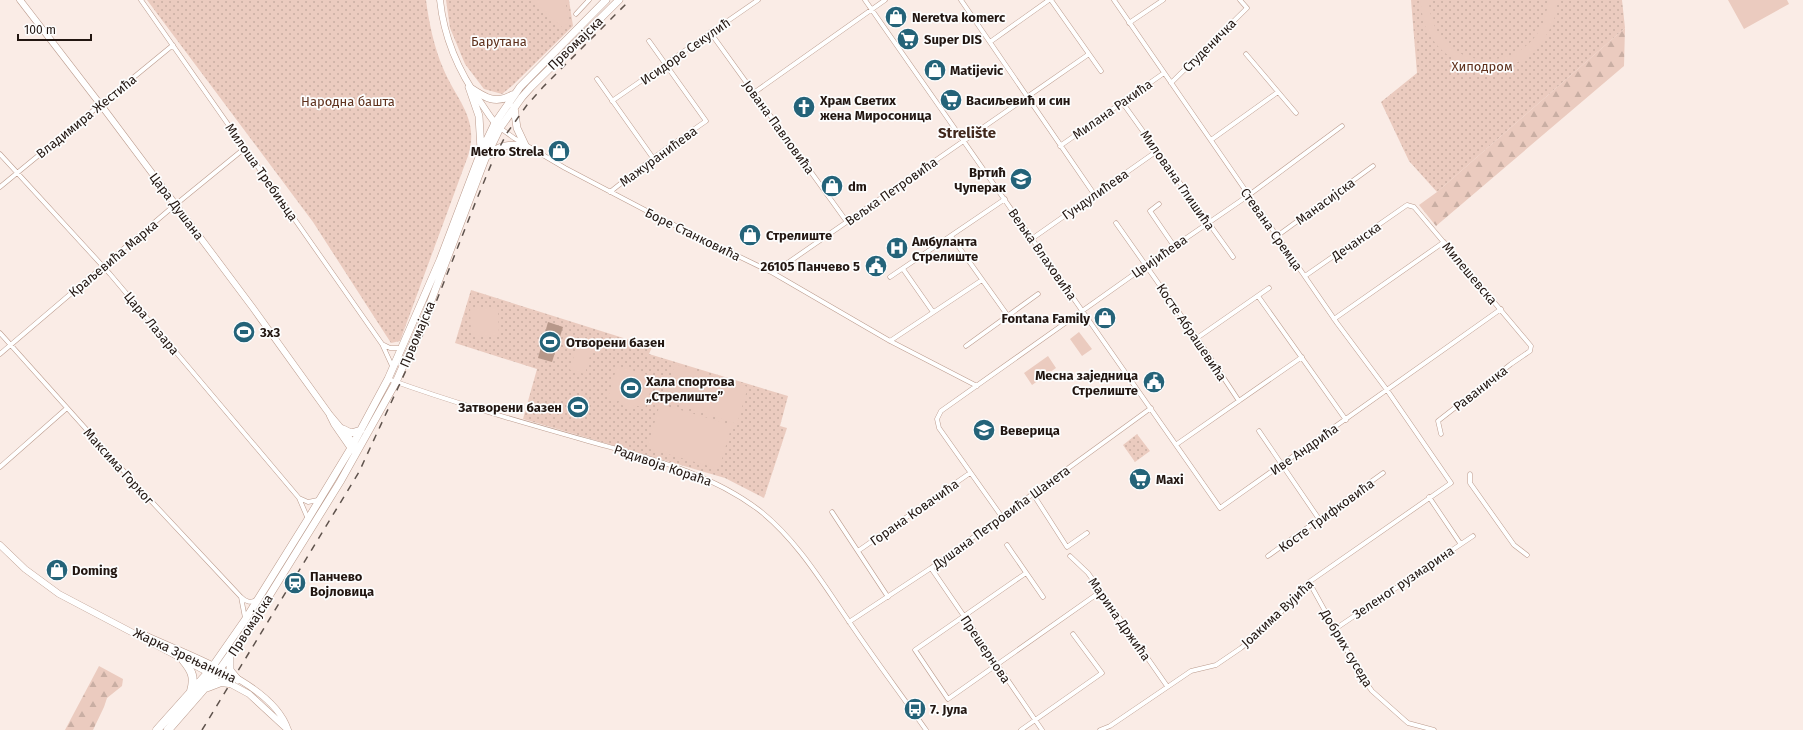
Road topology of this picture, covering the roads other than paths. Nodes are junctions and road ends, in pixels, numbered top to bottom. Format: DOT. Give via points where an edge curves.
graph roads {
  1 [pos="20,0"];
  2 [pos="141,0"];
  3 [pos="440,0"];
  4 [pos="589,0"];
  5 [pos="606,0"];
  6 [pos="619,0"];
  7 [pos="758,0"];
  8 [pos="865,0"];
  9 [pos="885,0"];
  10 [pos="961,0"];
  11 [pos="1050,0"];
  12 [pos="1114,0"];
  13 [pos="1163,0"];
  14 [pos="1240,0"];
  15 [pos="751,2"];
  16 [pos="872,10"];
  17 [pos="576,14"];
  18 [pos="1130,23"];
  19 [pos="710,32"];
  20 [pos="649,41"];
  21 [pos="990,42"];
  22 [pos="173,45"];
  23 [pos="1089,54"];
  24 [pos="1246,54"];
  25 [pos="666,65"];
  26 [pos="1101,71"];
  27 [pos="1164,73"];
  28 [pos="597,79"];
  29 [pos="1171,83"];
  30 [pos="469,87"];
  31 [pos="755,92"];
  32 [pos="1278,92"];
  33 [pos="514,94"];
  34 [pos="1027,96"];
  35 [pos="612,101"];
  36 [pos="1122,102"];
  37 [pos="101,104"];
  38 [pos="514,107"];
  39 [pos="1296,113"];
  40 [pos="498,125"];
  41 [pos="1342,126"];
  42 [pos="964,140"];
  43 [pos="1211,140"];
  44 [pos="525,145"];
  45 [pos="1060,146"];
  46 [pos="245,148"];
  47 [pos="1157,151"];
  48 [pos="480,152"];
  49 [pos="0,154"];
  50 [pos="653,158"];
  51 [pos="485,159"];
  52 [pos="1373,166"];
  53 [pos="17,173"];
  54 [pos="0,187"];
  55 [pos="610,192"];
  56 [pos="1094,194"];
  57 [pos="1249,195"];
  58 [pos="1005,199"];
  59 [pos="1159,204"];
  60 [pos="176,205"];
  61 [pos="1407,205"];
  62 [pos="847,222"];
  63 [pos="1208,222"];
  64 [pos="1116,223"];
  65 [pos="951,236"];
  66 [pos="1277,236"];
  67 [pos="1033,238"];
  68 [pos="1444,242"];
  69 [pos="1174,246"];
  70 [pos="1233,258"];
  71 [pos="1147,265"];
  72 [pos="104,266"];
  73 [pos="903,269"];
  74 [pos="773,273"];
  75 [pos="1305,276"];
  76 [pos="890,277"];
  77 [pos="982,280"];
  78 [pos="1269,288"];
  79 [pos="1038,294"];
  80 [pos="1258,296"];
  81 [pos="1501,309"];
  82 [pos="1082,311"];
  83 [pos="933,312"];
  84 [pos="1008,316"];
  85 [pos="1334,318"];
  86 [pos="0,333"];
  87 [pos="1197,338"];
  88 [pos="890,341"];
  89 [pos="382,344"];
  90 [pos="10,345"];
  91 [pos="966,346"];
  92 [pos="1531,346"];
  93 [pos="403,348"];
  94 [pos="0,354"];
  95 [pos="1302,357"];
  96 [pos="393,369"];
  97 [pos="388,380"];
  98 [pos="396,382"];
  99 [pos="977,386"];
  100 [pos="1387,390"];
  101 [pos="1239,401"];
  102 [pos="67,408"];
  103 [pos="1151,408"];
  104 [pos="330,415"];
  105 [pos="1346,420"];
  106 [pos="343,429"];
  107 [pos="361,430"];
  108 [pos="1259,431"];
  109 [pos="1441,434"];
  110 [pos="1177,444"];
  111 [pos="352,445"];
  112 [pos="357,452"];
  113 [pos="1282,465"];
  114 [pos="0,467"];
  115 [pos="970,473"];
  116 [pos="1383,473"];
  117 [pos="1470,474"];
  118 [pos="1451,483"];
  119 [pos="1033,494"];
  120 [pos="1429,497"];
  121 [pos="298,498"];
  122 [pos="320,500"];
  123 [pos="1220,508"];
  124 [pos="832,512"];
  125 [pos="1002,517"];
  126 [pos="308,519"];
  127 [pos="1319,519"];
  128 [pos="1087,533"];
  129 [pos="1473,536"];
  130 [pos="1460,543"];
  131 [pos="0,545"];
  132 [pos="1007,545"];
  133 [pos="858,551"];
  134 [pos="1527,555"];
  135 [pos="1070,556"];
  136 [pos="1268,556"];
  137 [pos="931,568"];
  138 [pos="1026,573"];
  139 [pos="1309,582"];
  140 [pos="1100,592"];
  141 [pos="241,597"];
  142 [pos="888,597"];
  143 [pos="1043,597"];
  144 [pos="258,600"];
  145 [pos="964,616"];
  146 [pos="109,620"];
  147 [pos="245,620"];
  148 [pos="849,622"];
  149 [pos="1334,629"];
  150 [pos="1073,634"];
  151 [pos="231,654"];
  152 [pos="183,660"];
  153 [pos="996,664"];
  154 [pos="214,666"];
  155 [pos="220,669"];
  156 [pos="212,675"];
  157 [pos="238,680"];
  158 [pos="229,683"];
  159 [pos="1167,686"];
  160 [pos="204,690"];
  161 [pos="190,694"];
  162 [pos="1035,721"];
  163 [pos="157,730"];
  164 [pos="168,730"];
  165 [pos="926,730"];
  166 [pos="1021,730"];
  167 [pos="1042,730"];
  168 [pos="1100,730"];
  169 [pos="1434,730"];
  1 -- 37 [label="street, Цара Душана"];
  2 -- 22 [label="street, Милоша Требињца"];
  3 -- 30 [label="street" via="447,40"];
  4 -- 17 [label="street"];
  5 -- 33 [label="main road, Првомајска"];
  6 -- 38 [label="main road, Првомајска"];
  7 -- 15 [label="street, Исидоре Секулић"];
  8 -- 16 [label="street, Вељка Влаховића"];
  9 -- 16 [label="street"];
  10 -- 21 [label="street"];
  11 -- 21 [label="street"];
  11 -- 23 [label="street"];
  12 -- 18 [label="street, Стевана Сремца"];
  13 -- 18 [label="street"];
  14 -- 29 [label="street, Студеничка" via="1247,8"];
  15 -- 19 [label="street, Исидоре Секулић"];
  16 -- 31 [label="street"];
  16 -- 42 [label="street, Вељка Влаховића"];
  18 -- 27 [label="street, Стевана Сремца"];
  19 -- 25 [label="street, Исидоре Секулић"];
  19 -- 31 [label="street, Јована Павловића"];
  20 -- 25 [label="street"];
  21 -- 34 [label="street"];
  22 -- 37 [label="street, Владимира Жестића"];
  22 -- 46 [label="street, Милоша Требињца"];
  23 -- 26 [label="street"];
  23 -- 34 [label="street, Вељка Петровића"];
  24 -- 32 [label="street"];
  25 -- 35 [label="street, Исидоре Секулић"];
  25 -- 50 [label="street, Мажуранићева" via="706,121"];
  27 -- 29 [label="street, Стевана Сремца"];
  27 -- 36 [label="street, Милана Ракића"];
  28 -- 35 [label="street"];
  29 -- 43 [label="street, Стевана Сремца"];
  30 -- 33 [label="main road" via="482,96 496,101"];
  30 -- 40 [label="street"];
  30 -- 48 [label="main road" via="479,116"];
  31 -- 62 [label="street, Јована Павловића"];
  32 -- 39 [label="street"];
  32 -- 43 [label="street"];
  33 -- 40 [label="main road, Првомајска"];
  34 -- 42 [label="street, Вељка Петровића"];
  34 -- 45 [label="street"];
  35 -- 50 [label="street"];
  36 -- 45 [label="street, Милана Ракића"];
  36 -- 47 [label="street, Милована Глишића"];
  37 -- 53 [label="street, Владимира Жестића"];
  37 -- 60 [label="street, Цара Душана"];
  38 -- 40 [label="main road, Првомајска"];
  38 -- 44 [label="main road" via="517,128"];
  40 -- 44 [label="street, Боре Станковића"];
  40 -- 48 [label="main road, Првомајска"];
  40 -- 51 [label="main road, Првомајска"];
  41 -- 57 [label="street, Цвијићева"];
  42 -- 58 [label="street, Вељка Влаховића"];
  42 -- 62 [label="street, Вељка Петровића"];
  43 -- 57 [label="street, Стевана Сремца"];
  44 -- 51 [label="main road" via="499,147"];
  44 -- 55 [label="street, Боре Станковића"];
  45 -- 56 [label="street"];
  46 -- 60 [label="street, Краљевића Марка"];
  46 -- 89 [label="street, Милоша Требињца"];
  47 -- 56 [label="street, Гундулићева"];
  47 -- 63 [label="street, Милована Глишића"];
  48 -- 93 [label="main road, Првомајска" via="440,260"];
  49 -- 53 [label="street, Цара Лазара"];
  50 -- 55 [label="street, Мажуранићева"];
  51 -- 98 [label="main road, Првомајска" via="426,314"];
  52 -- 66 [label="street, Манасијска"];
  53 -- 54 [label="street, Владимира Жестића"];
  53 -- 72 [label="street, Цара Лазара"];
  55 -- 74 [label="street, Боре Станковића"];
  56 -- 67 [label="street, Гундулићева"];
  57 -- 63 [label="street, Цвијићева"];
  57 -- 66 [label="street, Стевана Сремца"];
  58 -- 65 [label="street"];
  58 -- 67 [label="street, Вељка Влаховића"];
  59 -- 69 [label="street" via="1150,211"];
  60 -- 72 [label="street, Краљевића Марка"];
  60 -- 104 [label="street, Цара Душана"];
  61 -- 68 [label="street, Милешевска" via="1414,207"];
  61 -- 75 [label="street, Дечанска"];
  62 -- 74 [label="street, Вељка Петровића"];
  63 -- 69 [label="street, Цвијићева"];
  63 -- 70 [label="street, Милована Глишића"];
  64 -- 71 [label="street, Косте Абрашевића"];
  65 -- 73 [label="street"];
  65 -- 77 [label="street"];
  66 -- 75 [label="street, Стевана Сремца"];
  67 -- 82 [label="street, Вељка Влаховића"];
  68 -- 81 [label="street, Милешевска"];
  68 -- 85 [label="street"];
  69 -- 71 [label="street, Цвијићева"];
  71 -- 82 [label="street, Цвијићева"];
  71 -- 87 [label="street, Косте Абрашевића"];
  72 -- 90 [label="street, Краљевића Марка"];
  72 -- 121 [label="street, Цара Лазара"];
  73 -- 76 [label="street"];
  73 -- 83 [label="street"];
  74 -- 88 [label="street, Боре Станковића"];
  75 -- 85 [label="street, Стевана Сремца"];
  77 -- 83 [label="street"];
  77 -- 84 [label="street"];
  78 -- 80 [label="street"];
  79 -- 84 [label="street"];
  80 -- 87 [label="street"];
  80 -- 95 [label="street"];
  81 -- 92 [label="street, Милешевска"];
  81 -- 100 [label="street, Иве Андрића"];
  82 -- 99 [label="street, Цвијићева"];
  82 -- 103 [label="street, Вељка Влаховића"];
  83 -- 88 [label="street"];
  84 -- 91 [label="street"];
  85 -- 100 [label="street, Стевана Сремца"];
  86 -- 90 [label="street, Максима Горког"];
  87 -- 101 [label="street, Косте Абрашевића"];
  88 -- 99 [label="street, Боре Станковића"];
  89 -- 93 [label="street" via="390,348"];
  89 -- 96 [label="street, Милоша Требињца"];
  90 -- 94 [label="street, Краљевића Марка"];
  90 -- 102 [label="street, Максима Горког"];
  92 -- 109 [label="street, Раваничка" via="1530,351 1438,421"];
  93 -- 96 [label="main road, Првомајска"];
  95 -- 101 [label="street"];
  95 -- 105 [label="street"];
  96 -- 97 [label="main road, Првомајска"];
  97 -- 98 [label="street, Радивоја Кораћа"];
  97 -- 107 [label="main road, Првомајска"];
  98 -- 112 [label="main road, Првомајска"];
  98 -- 148 [label="street, Радивоја Кораћа" via="472,407 634,453 718,484 760,510 776,525 802,554"];
  99 -- 115 [label="street, Цвијићева" via="941,411 937,418 939,428"];
  100 -- 105 [label="street, Иве Андрића"];
  100 -- 118 [label="street, Стевана Сремца"];
  101 -- 110 [label="street"];
  102 -- 114 [label="street"];
  102 -- 141 [label="street, Максима Горког"];
  103 -- 110 [label="street, Вељка Влаховића"];
  103 -- 119 [label="street, Душана Петровића Шанета"];
  104 -- 106 [label="street, Цара Душана"];
  104 -- 111 [label="street, Цара Душана" via="334,424"];
  105 -- 113 [label="street, Иве Андрића"];
  106 -- 107 [label="main road" via="351,433"];
  106 -- 111 [label="street, Цара Душана"];
  107 -- 111 [label="main road, Првомајска"];
  108 -- 113 [label="street"];
  110 -- 123 [label="street, Вељка Влаховића"];
  111 -- 112 [label="street, Цара Душана"];
  111 -- 122 [label="main road, Првомајска"];
  112 -- 151 [label="main road, Првомајска"];
  113 -- 123 [label="street, Иве Андрића"];
  113 -- 127 [label="street"];
  115 -- 125 [label="street"];
  115 -- 133 [label="street, Горана Ковачића"];
  116 -- 127 [label="street, Косте Трифковића"];
  117 -- 134 [label="street" via="1470,483 1514,546"];
  118 -- 120 [label="street, Јоакима Вујића"];
  119 -- 125 [label="street, Душана Петровића Шанета"];
  119 -- 128 [label="street" via="1067,546"];
  120 -- 130 [label="street"];
  120 -- 139 [label="street, Јоакима Вујића"];
  121 -- 122 [label="street" via="313,503"];
  121 -- 126 [label="street, Цара Лазара"];
  122 -- 126 [label="main road, Првомајска"];
  124 -- 133 [label="street"];
  125 -- 137 [label="street, Душана Петровића Шанета"];
  126 -- 144 [label="main road, Првомајска"];
  127 -- 136 [label="street, Косте Трифковића"];
  129 -- 130 [label="street, Зеленог рузмарина"];
  130 -- 149 [label="street, Зеленог рузмарина"];
  131 -- 146 [label="street, Жарка Зрењанина" via="40,581 72,602"];
  132 -- 138 [label="street"];
  133 -- 142 [label="street"];
  135 -- 140 [label="street, Марина Држића" via="1088,573"];
  137 -- 142 [label="street, Душана Петровића Шанета"];
  137 -- 145 [label="street, Прешернова"];
  138 -- 143 [label="street"];
  138 -- 145 [label="street"];
  139 -- 149 [label="street, Добрих суседа"];
  139 -- 159 [label="street, Јоакима Вујића" via="1270,624 1241,648 1216,665 1191,671"];
  140 -- 153 [label="street"];
  140 -- 159 [label="street, Марина Држића"];
  141 -- 144 [label="street" via="249,602"];
  141 -- 147 [label="street"];
  142 -- 148 [label="street, Душана Петровића Шанета"];
  144 -- 147 [label="main road, Првомајска"];
  145 -- 153 [label="street, Прешернова"];
  145 -- 153 [label="street" via="915,650 948,699"];
  146 -- 152 [label="street, Жарка Зрењанина"];
  146 -- 154 [label="street, Жарка Зрењанина"];
  147 -- 154 [label="main road, Првомајска"];
  148 -- 165 [label="street, Радивоја Кораћа"];
  149 -- 169 [label="street, Добрих суседа" via="1372,691 1408,723"];
  150 -- 162 [label="street" via="1102,673"];
  151 -- 155 [label="main road, Првомајска"];
  151 -- 157 [label="main road" via="230,668"];
  152 -- 156 [label="street, Жарка Зрењанина"];
  152 -- 161 [label="highway" via="194,676"];
  153 -- 162 [label="street, Прешернова"];
  154 -- 155 [label="street, Жарка Зрењанина"];
  154 -- 156 [label="main road, Првомајска"];
  155 -- 156 [label="main road, Првомајска"];
  155 -- 157 [label="street, Жарка Зрењанина"];
  156 -- 158 [label="street, Жарка Зрењанина"];
  156 -- 160 [label="highway"];
  156 -- 161 [label="highway"];
  157 -- 158 [label="street, Жарка Зрењанина" via="270,702 286,722 288,730 256,700"];
  158 -- 160 [label="highway" via="217,683"];
  159 -- 168 [label="street, Јоакима Вујића" via="1110,726"];
  160 -- 164 [label="highway"];
  161 -- 163 [label="highway"];
  162 -- 166 [label="street"];
  162 -- 167 [label="street, Прешернова"];
}
